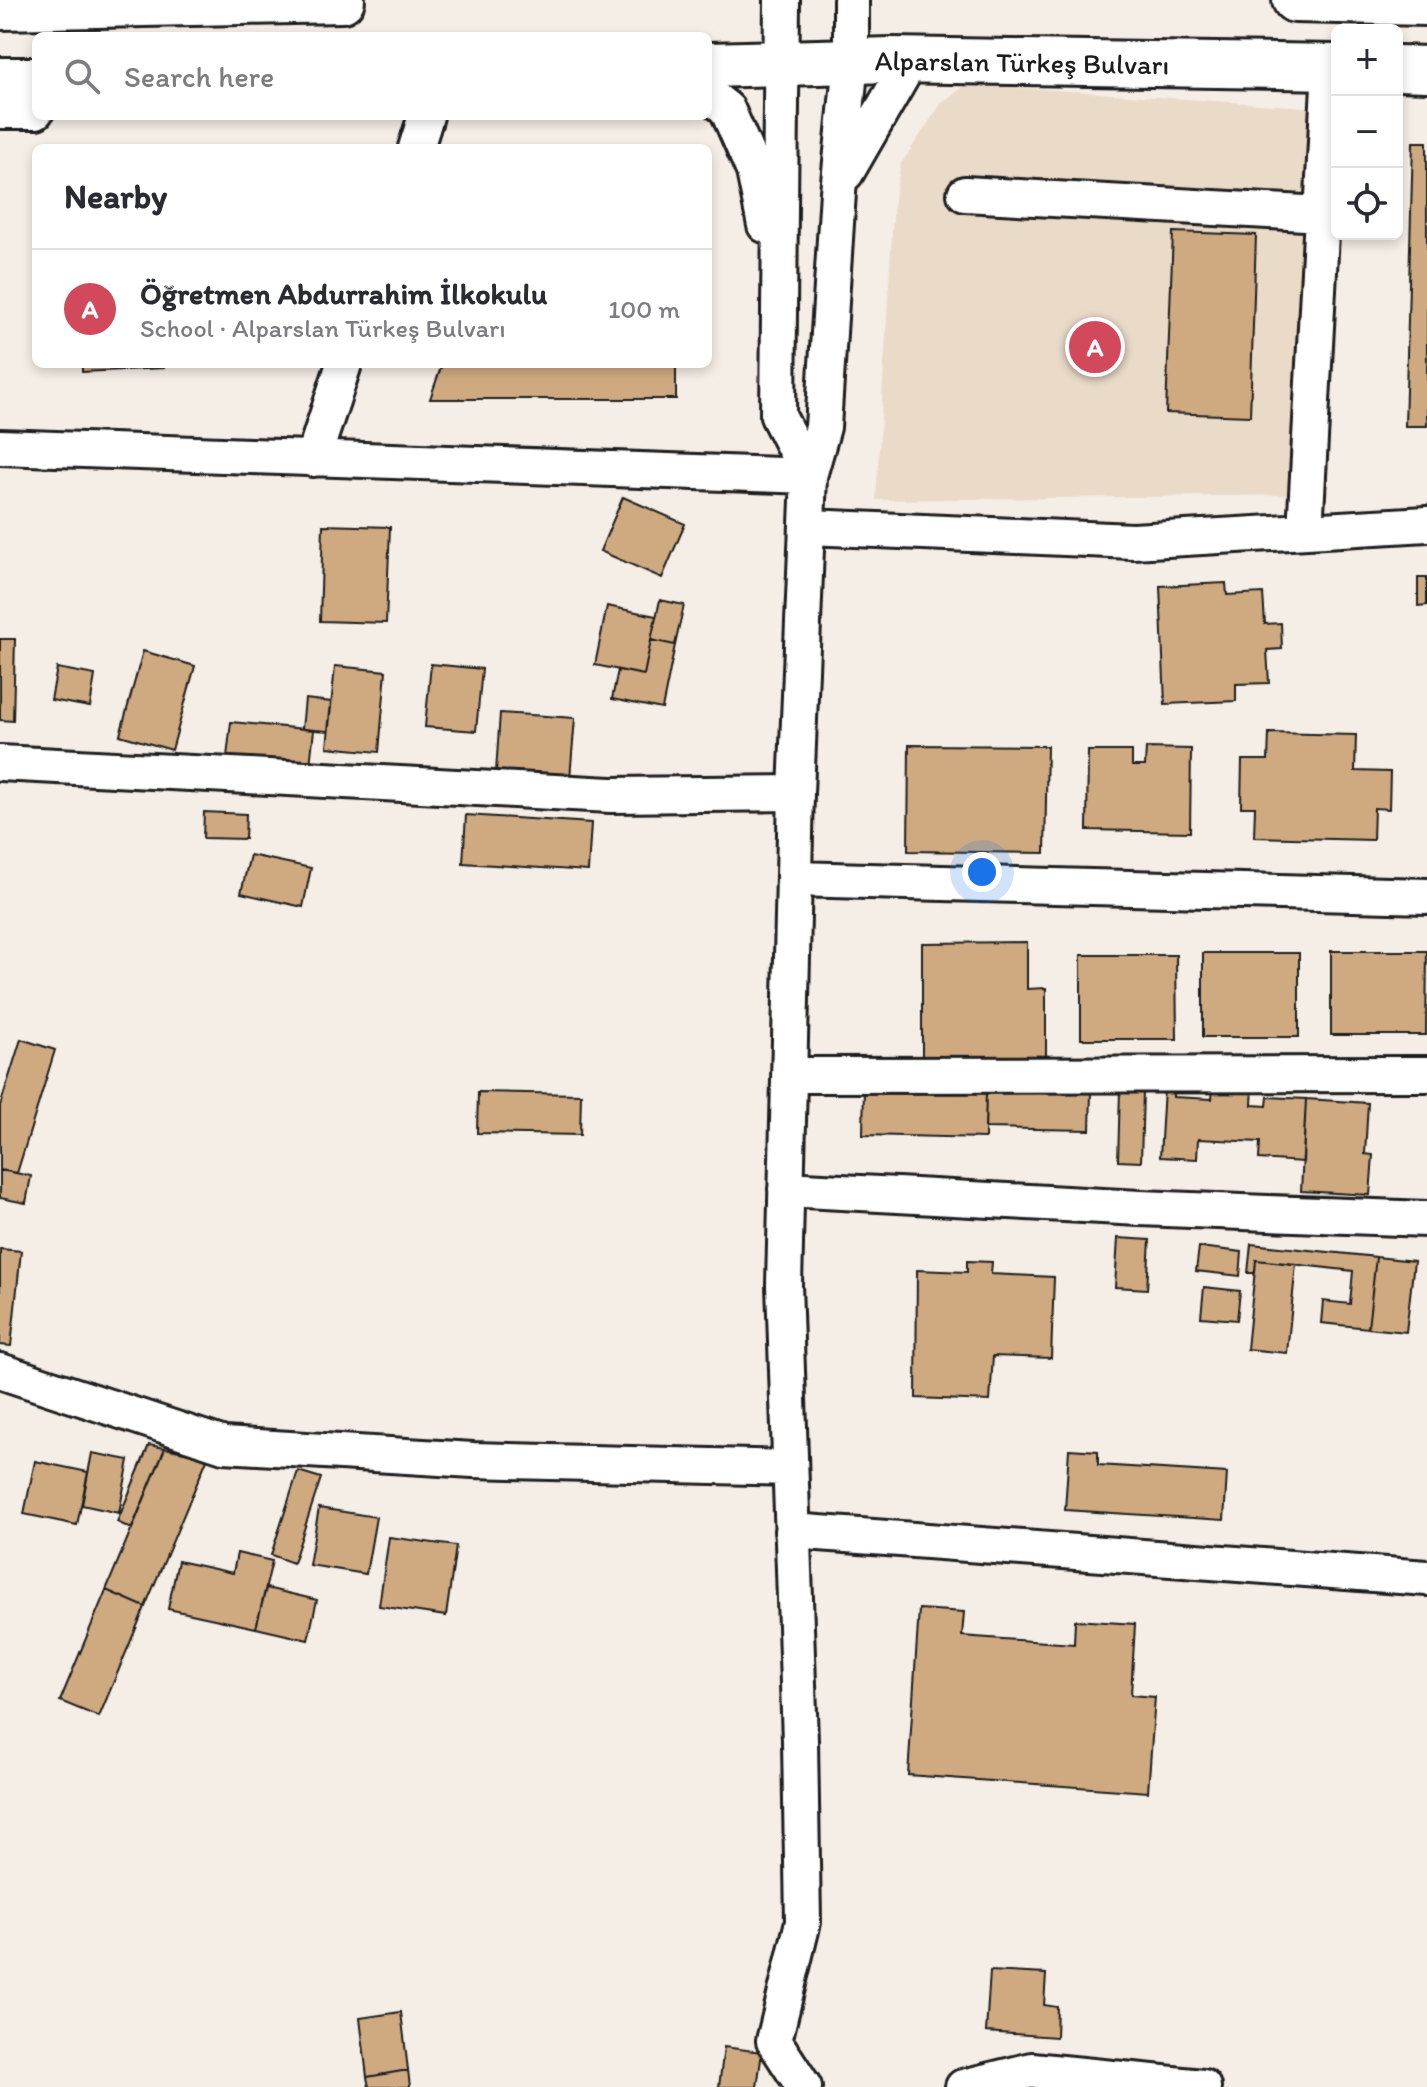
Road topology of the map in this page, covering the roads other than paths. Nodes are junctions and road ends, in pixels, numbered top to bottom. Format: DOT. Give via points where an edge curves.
graph roads {
  1 [pos="342,0"];
  2 [pos="782,0"];
  3 [pos="851,0"];
  4 [pos="1295,0"];
  5 [pos="1427,3"];
  6 [pos="0,7"];
  7 [pos="911,60"];
  8 [pos="851,61"];
  9 [pos="782,63"];
  10 [pos="712,65"];
  11 [pos="1331,67"];
  12 [pos="1403,68"];
  13 [pos="1427,69"];
  14 [pos="0,80"];
  15 [pos="32,80"];
  16 [pos="1331,94"];
  17 [pos="712,97"];
  18 [pos="0,111"];
  19 [pos="32,111"];
  20 [pos="425,120"];
  21 [pos="417,144"];
  22 [pos="838,192"];
  23 [pos="965,194"];
  24 [pos="1322,214"];
  25 [pos="778,295"];
  26 [pos="343,368"];
  27 [pos="0,447"];
  28 [pos="313,459"];
  29 [pos="809,476"];
  30 [pos="1427,524"];
  31 [pos="808,527"];
  32 [pos="1305,531"];
  33 [pos="0,763"];
  34 [pos="796,793"];
  35 [pos="794,879"];
  36 [pos="1427,896"];
  37 [pos="1427,1074"];
  38 [pos="790,1075"];
  39 [pos="786,1189"];
  40 [pos="1427,1219"];
  41 [pos="0,1371"];
  42 [pos="790,1468"];
  43 [pos="792,1531"];
  44 [pos="1427,1578"];
  45 [pos="804,2087"];
  46 [pos="963,2087"];
  47 [pos="1203,2087"];
  1 -- 6 [label="main road"];
  2 -- 9 [label="street"];
  3 -- 8 [label="street"];
  4 -- 5 [label="main road"];
  7 -- 8 [label="main road, Alparslan Türkeş Bulvarı"];
  7 -- 11 [label="main road, Alparslan Türkeş Bulvarı"];
  7 -- 22 [label="street"];
  8 -- 9 [label="main road, Alparslan Türkeş Bulvarı"];
  8 -- 22 [label="street"];
  9 -- 10 [label="main road, Alparslan Türkeş Bulvarı"];
  9 -- 25 [label="street"];
  12 -- 13 [label="main road"];
  14 -- 15 [label="main road"];
  16 -- 24 [label="street"];
  17 -- 25 [label="street" via="727,109 754,171"];
  18 -- 19 [label="street"];
  20 -- 21 [label="street"];
  22 -- 29 [label="street" via="823,427"];
  23 -- 24 [label="street"];
  24 -- 32 [label="street"];
  25 -- 29 [label="street" via="778,416"];
  26 -- 28 [label="street"];
  27 -- 28 [label="street"];
  28 -- 29 [label="street"];
  29 -- 31 [label="street"];
  30 -- 32 [label="street"];
  31 -- 32 [label="street" via="1133,541"];
  31 -- 34 [label="street"];
  33 -- 34 [label="street" via="611,795"];
  34 -- 35 [label="street"];
  35 -- 36 [label="street"];
  35 -- 38 [label="street"];
  37 -- 38 [label="street"];
  38 -- 39 [label="street"];
  39 -- 40 [label="street"];
  39 -- 42 [label="street"];
  41 -- 42 [label="street" via="224,1445 473,1460"];
  42 -- 43 [label="street"];
  43 -- 44 [label="street"];
  43 -- 45 [label="street" via="803,1922 774,2041"];
  46 -- 47 [label="street" via="1032,2070"];
}
